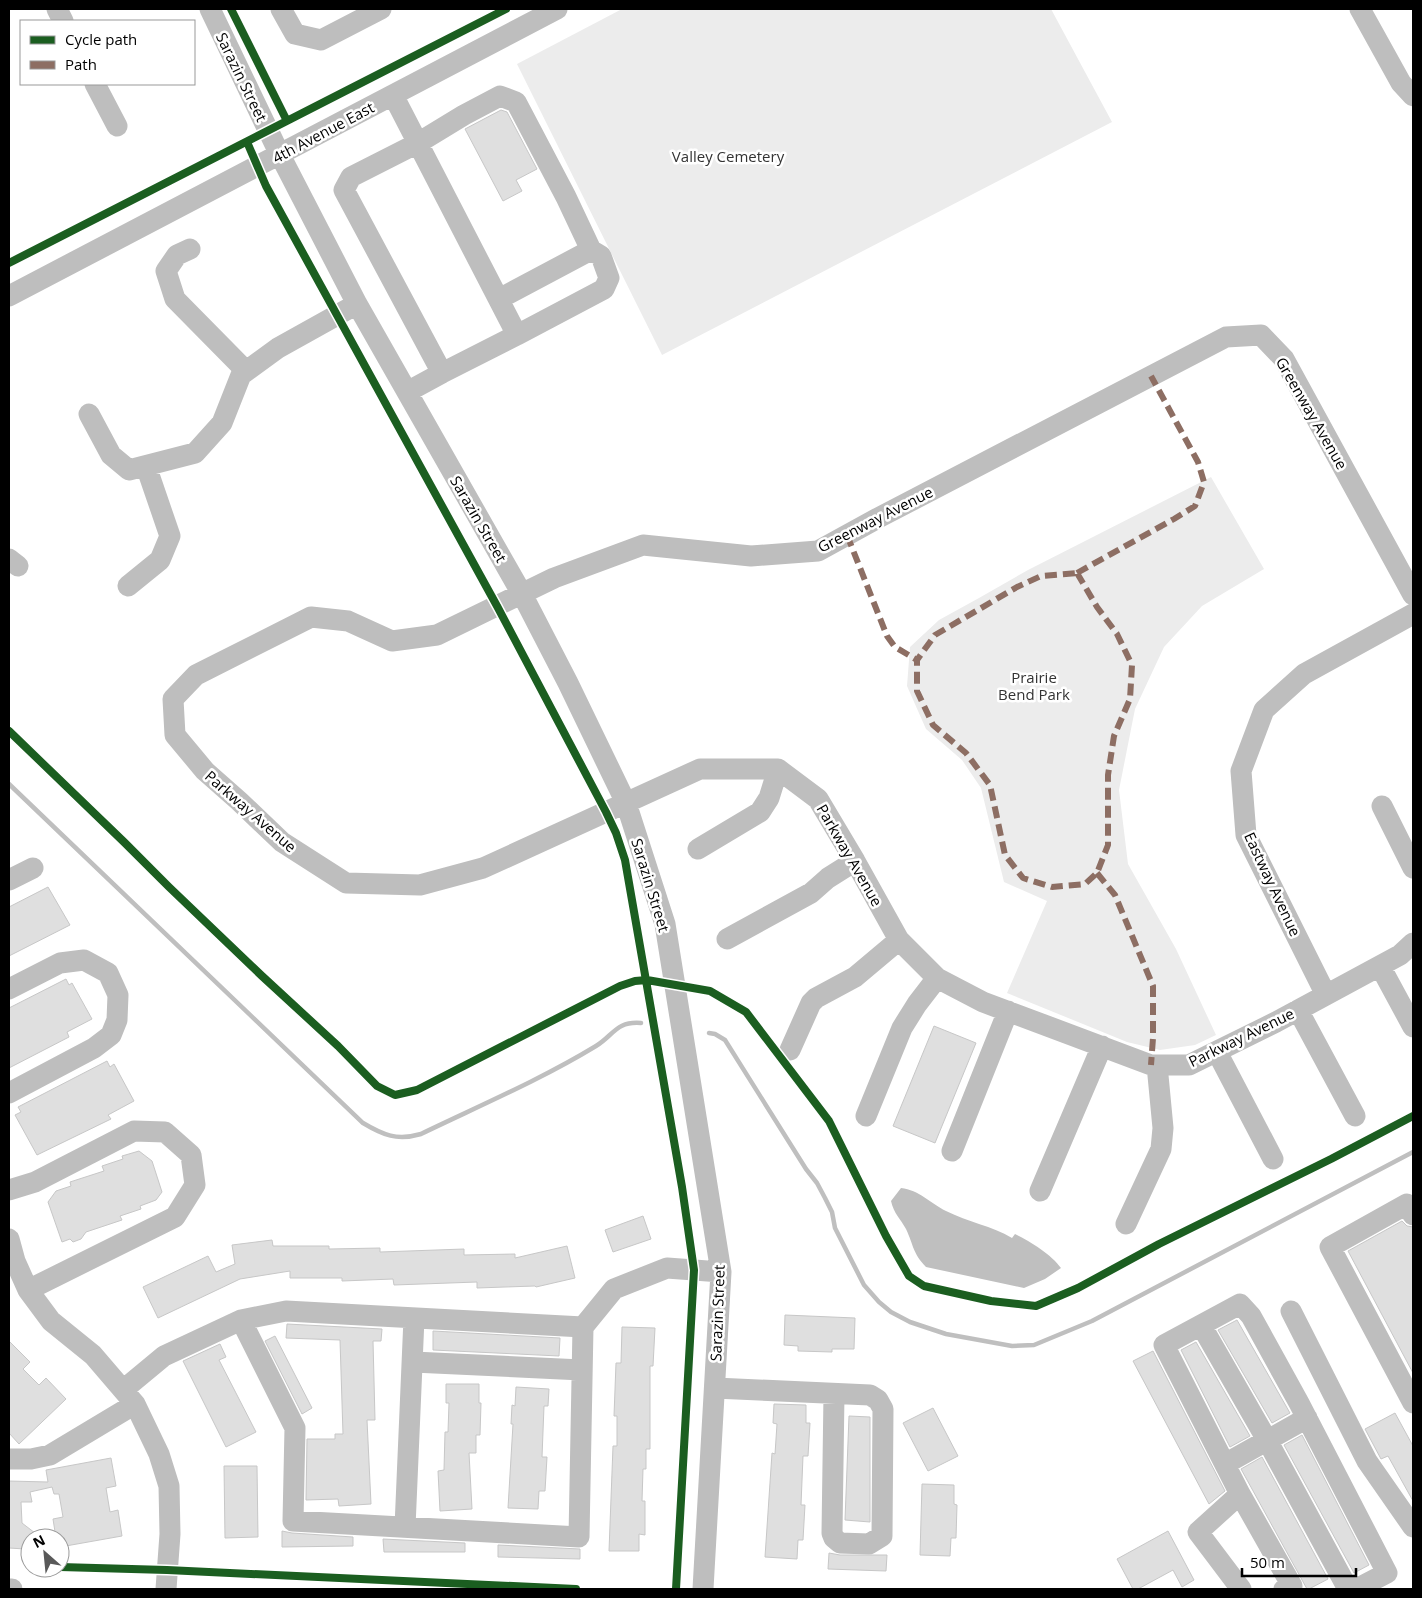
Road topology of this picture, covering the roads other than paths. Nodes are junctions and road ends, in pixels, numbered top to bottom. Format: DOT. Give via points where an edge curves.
graph roads {
  1 [pos="57,9"];
  2 [pos="210,9"];
  3 [pos="281,9"];
  4 [pos="381,9"];
  5 [pos="557,9"];
  6 [pos="1360,9"];
  7 [pos="63,20"];
  8 [pos="96,85"];
  9 [pos="393,95"];
  10 [pos="1413,96"];
  11 [pos="117,126"];
  12 [pos="418,143"];
  13 [pos="280,154"];
  14 [pos="190,249"];
  15 [pos="591,250"];
  16 [pos="9,296"];
  17 [pos="499,299"];
  18 [pos="357,304"];
  19 [pos="517,335"];
  20 [pos="246,371"];
  21 [pos="442,373"];
  22 [pos="407,392"];
  23 [pos="89,414"];
  24 [pos="146,466"];
  25 [pos="128,586"];
  26 [pos="522,594"];
  27 [pos="1413,596"];
  28 [pos="1413,614"];
  29 [pos="174,736"];
  30 [pos="778,769"];
  31 [pos="626,803"];
  32 [pos="1382,806"];
  33 [pos="698,849"];
  34 [pos="856,861"];
  35 [pos="33,868"];
  36 [pos="1413,868"];
  37 [pos="9,880"];
  38 [pos="727,939"];
  39 [pos="899,940"];
  40 [pos="1413,944"];
  41 [pos="1380,966"];
  42 [pos="937,978"];
  43 [pos="9,988"];
  44 [pos="1326,995"];
  45 [pos="1298,1010"];
  46 [pos="1008,1011"];
  47 [pos="1413,1027"];
  48 [pos="1102,1046"];
  49 [pos="790,1050"];
  50 [pos="1217,1052"];
  51 [pos="1157,1065"];
  52 [pos="9,1093"];
  53 [pos="866,1116"];
  54 [pos="1355,1116"];
  55 [pos="952,1151"];
  56 [pos="1273,1159"];
  57 [pos="9,1190"];
  58 [pos="1040,1191"];
  59 [pos="1413,1216"];
  60 [pos="1126,1224"];
  61 [pos="9,1239"];
  62 [pos="722,1272"];
  63 [pos="20,1281"];
  64 [pos="1291,1311"];
  65 [pos="414,1318"];
  66 [pos="241,1320"];
  67 [pos="1201,1325"];
  68 [pos="583,1327"];
  69 [pos="413,1362"];
  70 [pos="582,1370"];
  71 [pos="714,1388"];
  72 [pos="834,1394"];
  73 [pos="129,1397"];
  74 [pos="1413,1403"];
  75 [pos="1307,1418"];
  76 [pos="1267,1440"];
  77 [pos="9,1459"];
  78 [pos="1225,1464"];
  79 [pos="1240,1494"];
  80 [pos="405,1527"];
  81 [pos="1413,1527"];
  82 [pos="1291,1588"];
  83 [pos="166,1589"];
  84 [pos="703,1589"];
  85 [pos="1241,1589"];
  86 [pos="1348,1589"];
  1 -- 7 [label="street"];
  2 -- 13 [label="street, Sarazin Street"];
  3 -- 4 [label="street" via="295,34 321,40"];
  5 -- 9 [label="street, 4th Avenue East"];
  6 -- 10 [label="street" via="1401,83"];
  8 -- 11 [label="street"];
  9 -- 12 [label="street"];
  9 -- 13 [label="street, 4th Avenue East"];
  12 -- 15 [label="street" via="500,96 516,102"];
  12 -- 17 [label="street"];
  12 -- 21 [label="street" via="350,177 344,190"];
  13 -- 16 [label="street, 4th Avenue East"];
  13 -- 18 [label="street, Sarazin Street"];
  14 -- 20 [label="street" via="177,256 166,271 175,299"];
  15 -- 17 [label="street"];
  15 -- 19 [label="street" via="601,256 609,278 604,289"];
  17 -- 19 [label="street"];
  18 -- 20 [label="street" via="278,348"];
  18 -- 22 [label="street, Sarazin Street"];
  19 -- 21 [label="street"];
  20 -- 24 [label="street" via="241,375 222,423 195,453"];
  21 -- 22 [label="street"];
  22 -- 26 [label="street, Sarazin Street"];
  23 -- 24 [label="street" via="111,455 128,470"];
  24 -- 25 [label="street" via="170,536 160,560"];
  26 -- 27 [label="street, Greenway Avenue" via="554,578 643,545 751,556 818,551 1226,337 1261,335 1284,359"];
  26 -- 29 [label="street, Greenway Avenue" via="437,635 392,641 348,621 311,617 196,675 173,699"];
  26 -- 31 [label="street, Sarazin Street"];
  28 -- 44 [label="street, Eastway Avenue" via="1304,674 1264,710 1241,771 1246,836"];
  29 -- 31 [label="street, Parkway Avenue" via="205,771 282,842 346,883 420,885 482,868"];
  30 -- 31 [label="street, Parkway Avenue" via="700,769"];
  30 -- 33 [label="street" via="769,798 760,812"];
  30 -- 34 [label="street, Parkway Avenue" via="818,799"];
  31 -- 62 [label="street, Sarazin Street" via="665,924"];
  32 -- 36 [label="street"];
  34 -- 38 [label="street" via="811,893"];
  34 -- 39 [label="street, Parkway Avenue"];
  35 -- 37 [label="street"];
  39 -- 42 [label="street, Parkway Avenue"];
  39 -- 49 [label="street" via="855,977 816,998"];
  40 -- 41 [label="street, Parkway Avenue" via="1400,956"];
  41 -- 44 [label="street, Parkway Avenue"];
  41 -- 47 [label="street"];
  42 -- 46 [label="street, Parkway Avenue"];
  42 -- 53 [label="street" via="902,1028"];
  43 -- 52 [label="street" via="60,963 84,960 108,973 118,995 117,1020 111,1035 94,1048"];
  44 -- 45 [label="street, Parkway Avenue"];
  45 -- 50 [label="street, Parkway Avenue"];
  45 -- 54 [label="street"];
  46 -- 48 [label="street, Parkway Avenue"];
  46 -- 55 [label="street"];
  48 -- 51 [label="street, Parkway Avenue"];
  48 -- 58 [label="street"];
  50 -- 51 [label="street, Parkway Avenue" via="1189,1065"];
  50 -- 56 [label="street"];
  51 -- 60 [label="street" via="1163,1128 1161,1149"];
  57 -- 63 [label="street" via="35,1182 134,1131 165,1132 191,1155 195,1186 175,1217"];
  59 -- 74 [label="street" via="1407,1204 1330,1247"];
  61 -- 63 [label="street"];
  62 -- 68 [label="street" via="667,1268 614,1289"];
  62 -- 71 [label="street, Sarazin Street"];
  63 -- 73 [label="street" via="51,1321 93,1355"];
  64 -- 81 [label="street" via="1367,1461"];
  65 -- 66 [label="street" via="286,1310"];
  65 -- 68 [label="street"];
  65 -- 69 [label="street"];
  66 -- 73 [label="street" via="164,1356"];
  66 -- 80 [label="street" via="295,1428 293,1521"];
  67 -- 75 [label="street" via="1240,1304 1251,1316"];
  67 -- 76 [label="street"];
  67 -- 78 [label="street" via="1164,1345"];
  68 -- 70 [label="street"];
  69 -- 70 [label="street"];
  69 -- 80 [label="street"];
  70 -- 80 [label="street" via="580,1536"];
  71 -- 72 [label="street"];
  71 -- 84 [label="street, Sarazin Street"];
  72 -- 72 [label="street" via="870,1395 883,1409 882,1536 869,1544 840,1543 832,1533"];
  73 -- 77 [label="street" via="50,1455"];
  73 -- 83 [label="street" via="159,1454 169,1486"];
  75 -- 76 [label="street"];
  75 -- 86 [label="street" via="1387,1573 1362,1586"];
  76 -- 78 [label="street"];
  76 -- 86 [label="street"];
  78 -- 79 [label="street"];
  79 -- 82 [label="street"];
  79 -- 85 [label="street" via="1198,1532"];
}
